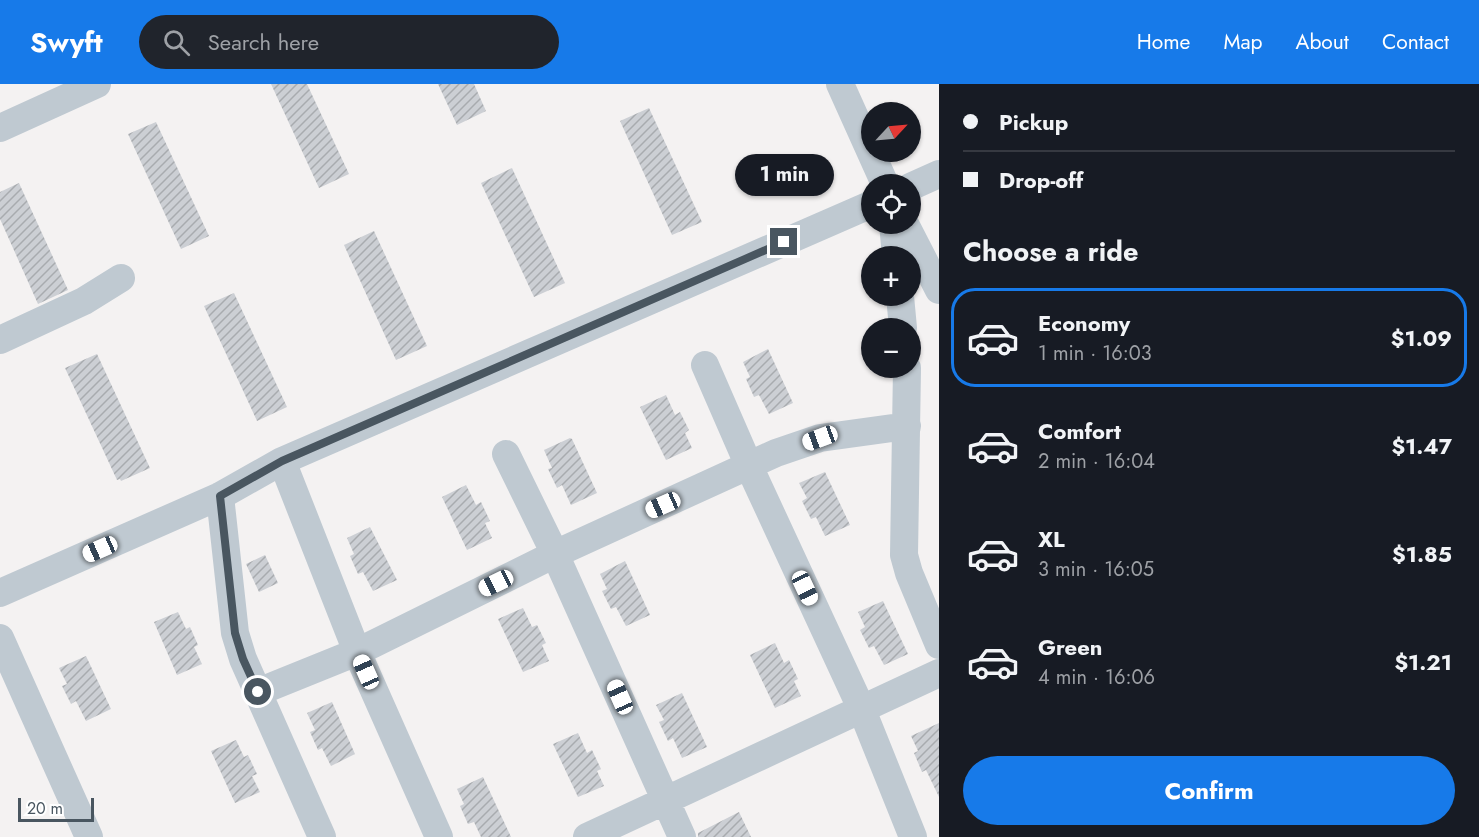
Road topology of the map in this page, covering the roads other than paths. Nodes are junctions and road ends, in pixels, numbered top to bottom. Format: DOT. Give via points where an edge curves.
graph roads {
  1 [pos="98,84"];
  2 [pos="840,84"];
  3 [pos="0,128"];
  4 [pos="880,174"];
  5 [pos="939,174"];
  6 [pos="921,182"];
  7 [pos="861,209"];
  8 [pos="909,234"];
  9 [pos="122,278"];
  10 [pos="939,290"];
  11 [pos="0,340"];
  12 [pos="705,365"];
  13 [pos="907,378"];
  14 [pos="907,426"];
  15 [pos="506,454"];
  16 [pos="282,461"];
  17 [pos="749,466"];
  18 [pos="220,496"];
  19 [pos="555,554"];
  20 [pos="0,593"];
  21 [pos="0,638"];
  22 [pos="939,645"];
  23 [pos="357,652"];
  24 [pos="939,674"];
  25 [pos="258,692"];
  26 [pos="861,710"];
  27 [pos="666,800"];
  28 [pos="89,837"];
  29 [pos="322,837"];
  30 [pos="439,837"];
  31 [pos="587,837"];
  32 [pos="682,837"];
  33 [pos="913,837"];
  1 -- 3 [label="street"];
  2 -- 4 [label="street"];
  5 -- 6 [label="street"];
  7 -- 16 [label="street"];
  8 -- 10 [label="street"];
  9 -- 11 [label="street" via="84,301"];
  12 -- 17 [label="street"];
  13 -- 14 [label="street"];
  14 -- 17 [label="street" via="820,438"];
  14 -- 22 [label="street" via="904,555"];
  15 -- 19 [label="street"];
  16 -- 18 [label="street"];
  16 -- 23 [label="street"];
  17 -- 19 [label="street"];
  17 -- 26 [label="street"];
  18 -- 20 [label="street"];
  18 -- 25 [label="street" via="235,633"];
  19 -- 23 [label="street"];
  19 -- 27 [label="street"];
  21 -- 28 [label="street"];
  23 -- 25 [label="street"];
  23 -- 30 [label="street"];
  24 -- 26 [label="street"];
  25 -- 29 [label="street"];
  26 -- 27 [label="street"];
  26 -- 33 [label="street"];
  27 -- 31 [label="street"];
  27 -- 32 [label="street"];
}
